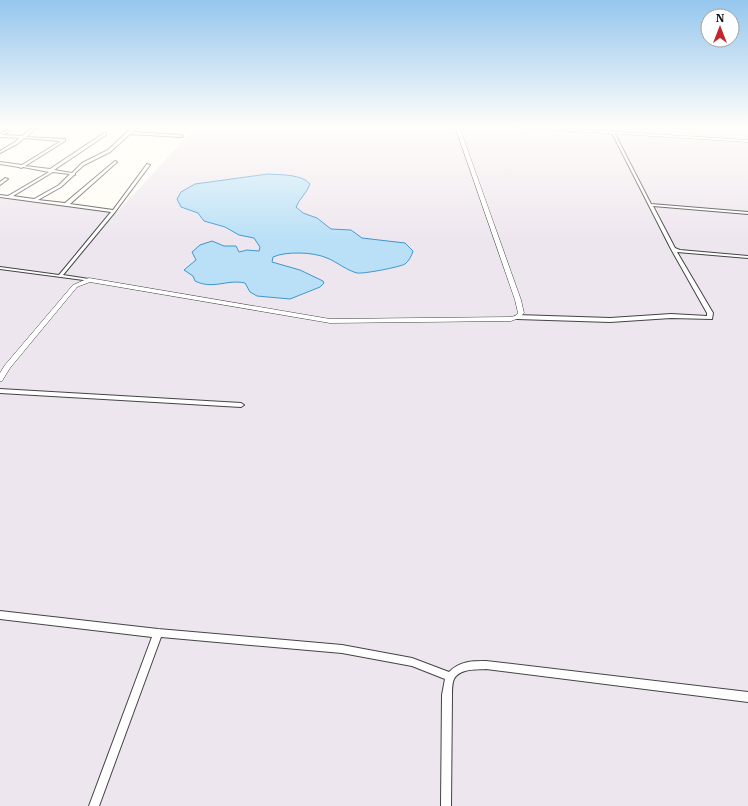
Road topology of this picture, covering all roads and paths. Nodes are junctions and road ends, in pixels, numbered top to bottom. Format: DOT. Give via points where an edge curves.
graph roads {
  1 [pos="0,164"];
  2 [pos="25,164"];
  3 [pos="62,164"];
  4 [pos="84,164"];
  5 [pos="113,164"];
  6 [pos="470,164"];
  7 [pos="629,164"];
  8 [pos="148,165"];
  9 [pos="21,166"];
  10 [pos="51,171"];
  11 [pos="74,174"];
  12 [pos="6,179"];
  13 [pos="0,184"];
  14 [pos="0,196"];
  15 [pos="8,197"];
  16 [pos="35,200"];
  17 [pos="66,205"];
  18 [pos="651,205"];
  19 [pos="114,211"];
  20 [pos="748,213"];
  21 [pos="674,250"];
  22 [pos="748,257"];
  23 [pos="0,268"];
  24 [pos="60,276"];
  25 [pos="89,280"];
  26 [pos="517,317"];
  27 [pos="0,380"];
  28 [pos="0,391"];
  29 [pos="241,405"];
  30 [pos="0,615"];
  31 [pos="158,633"];
  32 [pos="450,677"];
  33 [pos="748,697"];
  34 [pos="94,806"];
  35 [pos="446,806"];
  1 -- 9 [label="street"];
  2 -- 9 [label="street"];
  3 -- 10 [label="street"];
  4 -- 11 [label="street"];
  5 -- 17 [label="street"];
  6 -- 26 [label="street" via="518,300 521,313"];
  7 -- 18 [label="street"];
  8 -- 19 [label="street"];
  9 -- 10 [label="street"];
  10 -- 11 [label="street"];
  10 -- 15 [label="street"];
  11 -- 16 [label="street" via="60,186"];
  12 -- 13 [label="street"];
  14 -- 15 [label="street"];
  15 -- 16 [label="street"];
  16 -- 17 [label="street"];
  17 -- 19 [label="street"];
  18 -- 20 [label="street"];
  18 -- 21 [label="street"];
  19 -- 24 [label="street"];
  21 -- 22 [label="street"];
  21 -- 26 [label="street" via="710,313 710,318 671,316 610,320"];
  23 -- 24 [label="street"];
  24 -- 25 [label="street"];
  25 -- 26 [label="street" via="330,321 437,321"];
  25 -- 27 [label="street" via="75,286 7,367"];
  28 -- 29 [label="street"];
  30 -- 31 [label="street"];
  31 -- 32 [label="street" via="342,649 412,662"];
  31 -- 34 [label="street"];
  32 -- 33 [label="street" via="458,669 467,666 486,665"];
  32 -- 35 [label="street" via="447,696"];
}
